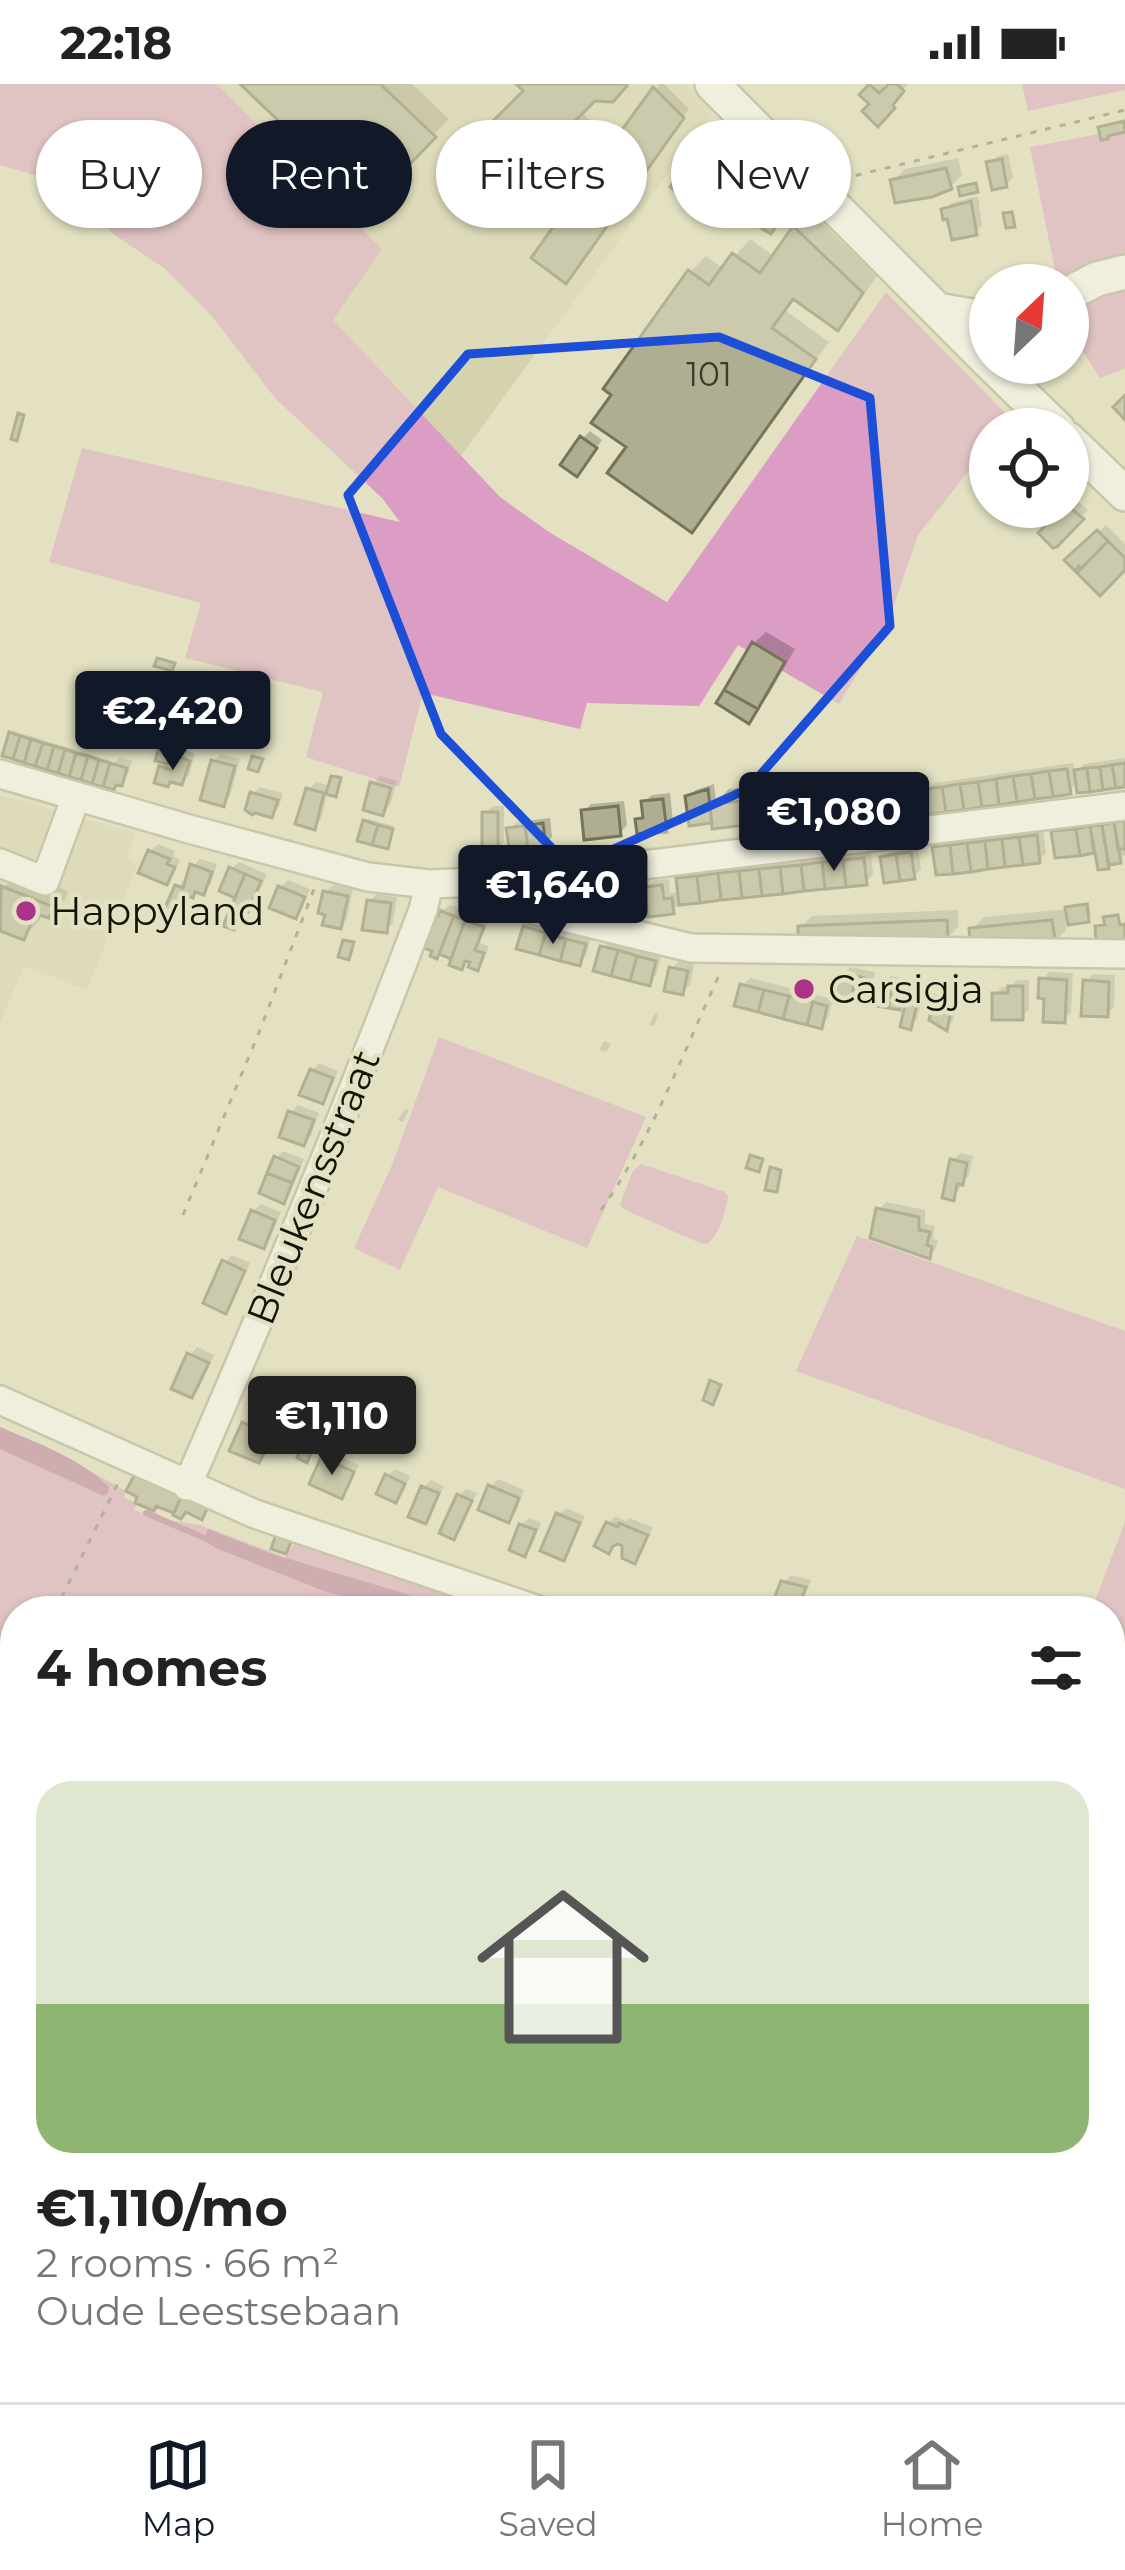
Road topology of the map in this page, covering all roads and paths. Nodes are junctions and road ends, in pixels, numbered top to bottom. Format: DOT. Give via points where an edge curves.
graph roads {
  1 [pos="712,84"];
  2 [pos="1125,110"];
  3 [pos="747,120"];
  4 [pos="851,177"];
  5 [pos="851,225"];
  6 [pos="1125,272"];
  7 [pos="1089,283"];
  8 [pos="937,310"];
  9 [pos="969,316"];
  10 [pos="969,338"];
  11 [pos="1017,384"];
  12 [pos="1039,408"];
  13 [pos="1089,459"];
  14 [pos="1125,494"];
  15 [pos="0,774"];
  16 [pos="76,797"];
  17 [pos="1125,806"];
  18 [pos="0,863"];
  19 [pos="323,865"];
  20 [pos="513,881"];
  21 [pos="429,884"];
  22 [pos="730,949"];
  23 [pos="1125,954"];
  24 [pos="601,1210"];
  25 [pos="183,1215"];
  26 [pos="0,1400"];
  27 [pos="129,1459"];
  28 [pos="187,1486"];
  29 [pos="62,1596"];
  30 [pos="496,1596"];
  1 -- 3 [label="main road"];
  2 -- 4 [label="path"];
  5 -- 8 [label="main road"];
  6 -- 7 [label="main road"];
  8 -- 9 [label="main road"];
  8 -- 10 [label="main road"];
  11 -- 12 [label="main road"];
  13 -- 14 [label="main road"];
  15 -- 16 [label="street"];
  16 -- 18 [label="street" via="45,881"];
  16 -- 19 [label="street"];
  17 -- 20 [label="street"];
  19 -- 21 [label="street"];
  19 -- 25 [label="path"];
  20 -- 21 [label="street"];
  20 -- 22 [label="street" via="518,902 530,909 691,948"];
  21 -- 28 [label="street, Bleukensstraat" via="347,1106"];
  22 -- 23 [label="street"];
  22 -- 24 [label="path" via="648,1132"];
  26 -- 27 [label="street"];
  27 -- 28 [label="street"];
  27 -- 29 [label="path"];
  28 -- 30 [label="street"];
}
